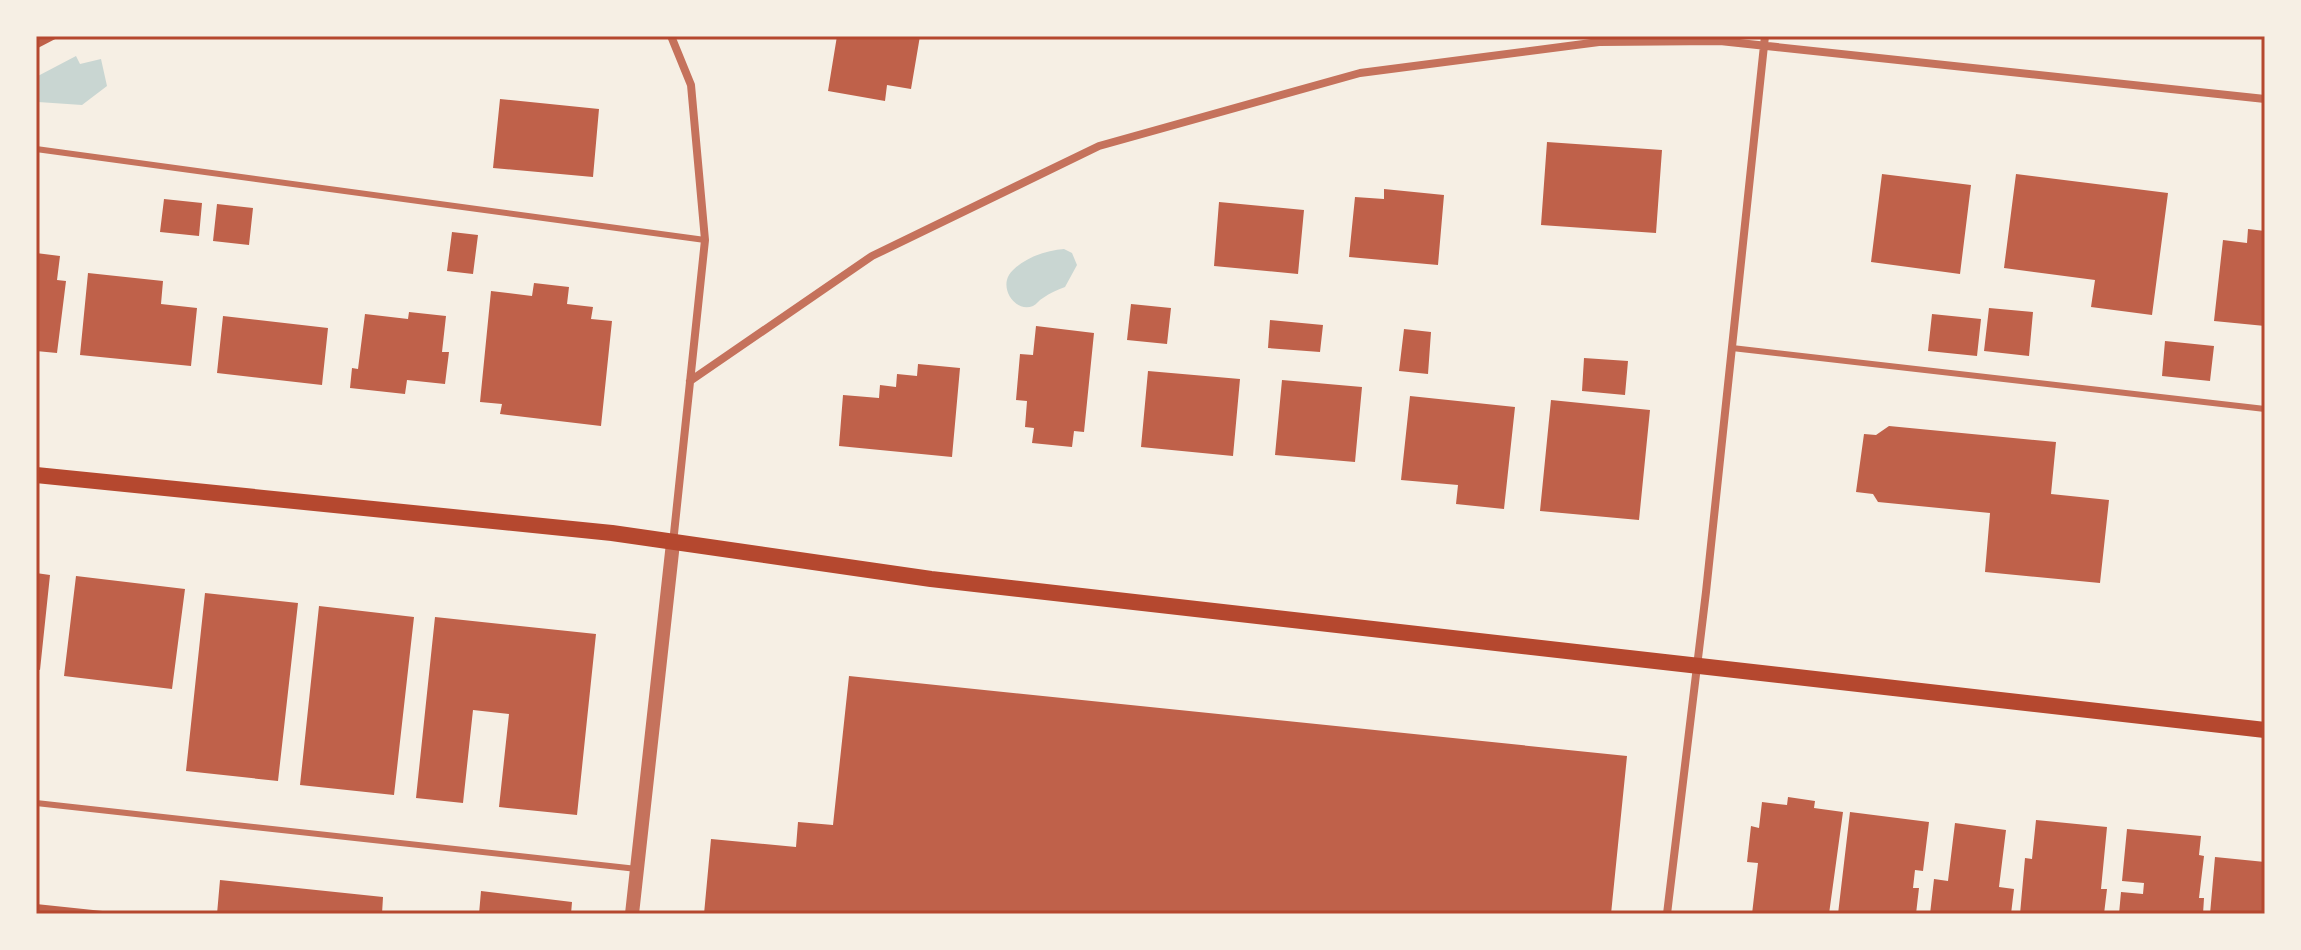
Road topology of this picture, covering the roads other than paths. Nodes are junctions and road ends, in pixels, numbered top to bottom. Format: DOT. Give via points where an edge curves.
graph roads {
  1 [pos="671,36"];
  2 [pos="1764,41"];
  3 [pos="2265,99"];
  4 [pos="36,149"];
  5 [pos="705,240"];
  6 [pos="1732,348"];
  7 [pos="690,381"];
  8 [pos="2265,409"];
  9 [pos="36,475"];
  10 [pos="673,543"];
  11 [pos="1695,665"];
  12 [pos="2265,730"];
  13 [pos="36,803"];
  14 [pos="637,869"];
  15 [pos="632,914"];
  16 [pos="1667,914"];
  1 -- 5 [label="street" via="691,85"];
  2 -- 3 [label="street"];
  2 -- 6 [label="street"];
  2 -- 7 [label="street" via="1599,42 1360,73 1099,146 872,256"];
  4 -- 5 [label="lane"];
  5 -- 7 [label="street"];
  6 -- 8 [label="lane"];
  6 -- 11 [label="street"];
  7 -- 10 [label="street"];
  9 -- 10 [label="main road"];
  10 -- 11 [label="main road" via="931,579"];
  10 -- 14 [label="street"];
  11 -- 12 [label="main road"];
  11 -- 16 [label="street"];
  13 -- 14 [label="lane"];
  14 -- 15 [label="street"];
}
